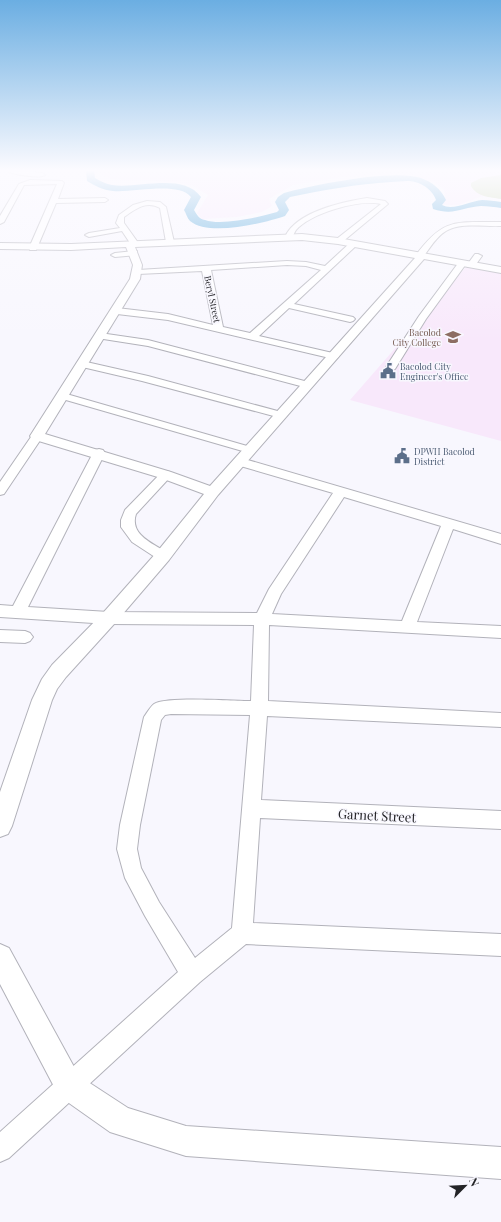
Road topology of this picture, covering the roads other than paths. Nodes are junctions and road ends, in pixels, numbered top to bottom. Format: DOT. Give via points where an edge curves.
graph roads {
  1 [pos="42,227"];
  2 [pos="167,227"];
  3 [pos="296,227"];
  4 [pos="356,227"];
  5 [pos="455,227"];
  6 [pos="124,229"];
  7 [pos="88,234"];
  8 [pos="289,237"];
  9 [pos="338,241"];
  10 [pos="170,242"];
  11 [pos="354,244"];
  12 [pos="0,246"];
  13 [pos="132,247"];
  14 [pos="33,248"];
  15 [pos="115,255"];
  16 [pos="421,256"];
  17 [pos="478,256"];
  18 [pos="467,264"];
  19 [pos="206,268"];
  20 [pos="327,268"];
  21 [pos="501,270"];
  22 [pos="138,272"];
  23 [pos="287,305"];
  24 [pos="117,311"];
  25 [pos="350,320"];
  26 [pos="219,329"];
  27 [pos="100,336"];
  28 [pos="252,337"];
  29 [pos="334,356"];
  30 [pos="82,364"];
  31 [pos="391,367"];
  32 [pos="308,384"];
  33 [pos="63,396"];
  34 [pos="281,415"];
  35 [pos="37,436"];
  36 [pos="99,453"];
  37 [pos="246,456"];
  38 [pos="166,475"];
  39 [pos="0,491"];
  40 [pos="213,492"];
  41 [pos="341,492"];
  42 [pos="448,524"];
  43 [pos="501,539"];
  44 [pos="162,556"];
  45 [pos="0,611"];
  46 [pos="18,612"];
  47 [pos="109,618"];
  48 [pos="262,619"];
  49 [pos="408,626"];
  50 [pos="501,632"];
  51 [pos="0,636"];
  52 [pos="25,637"];
  53 [pos="259,708"];
  54 [pos="501,720"];
  55 [pos="252,809"];
  56 [pos="501,820"];
  57 [pos="0,826"];
  58 [pos="242,934"];
  59 [pos="501,945"];
  60 [pos="0,957"];
  61 [pos="192,974"];
  62 [pos="69,1086"];
  63 [pos="0,1149"];
  64 [pos="501,1163"];
  1 -- 14 [label="street"];
  2 -- 10 [label="street"];
  3 -- 8 [label="street"];
  4 -- 9 [label="street"];
  5 -- 16 [label="street" via="441,232"];
  6 -- 7 [label="street"];
  6 -- 13 [label="street"];
  8 -- 9 [label="street"];
  8 -- 10 [label="street"];
  9 -- 11 [label="street"];
  10 -- 13 [label="street"];
  11 -- 16 [label="street"];
  11 -- 20 [label="street"];
  12 -- 14 [label="street"];
  13 -- 14 [label="street"];
  13 -- 15 [label="street"];
  13 -- 22 [label="street"];
  16 -- 18 [label="street"];
  16 -- 29 [label="street"];
  17 -- 18 [label="street"];
  18 -- 21 [label="street"];
  18 -- 31 [label="street" via="422,318"];
  19 -- 20 [label="street" via="296,263"];
  19 -- 22 [label="street"];
  19 -- 26 [label="street, Beryl Street"];
  20 -- 23 [label="street"];
  22 -- 24 [label="street"];
  23 -- 25 [label="street"];
  23 -- 28 [label="street"];
  24 -- 26 [label="street"];
  24 -- 27 [label="street"];
  26 -- 28 [label="street"];
  27 -- 30 [label="street"];
  27 -- 32 [label="street" via="148,343"];
  28 -- 29 [label="street"];
  29 -- 32 [label="street"];
  30 -- 33 [label="street"];
  30 -- 34 [label="street"];
  32 -- 34 [label="street"];
  33 -- 35 [label="street"];
  33 -- 37 [label="street"];
  34 -- 37 [label="street"];
  35 -- 36 [label="street"];
  35 -- 39 [label="street"];
  36 -- 38 [label="street"];
  36 -- 46 [label="street"];
  37 -- 40 [label="street"];
  37 -- 41 [label="street"];
  38 -- 40 [label="street"];
  38 -- 44 [label="street" via="127,518 131,534"];
  40 -- 44 [label="street"];
  41 -- 42 [label="street"];
  41 -- 48 [label="street" via="274,593"];
  42 -- 43 [label="street"];
  42 -- 49 [label="street"];
  44 -- 47 [label="street"];
  45 -- 46 [label="street"];
  46 -- 47 [label="street"];
  47 -- 48 [label="street"];
  47 -- 57 [label="street" via="49,685"];
  48 -- 49 [label="street"];
  48 -- 53 [label="street"];
  49 -- 50 [label="street"];
  51 -- 52 [label="street"];
  53 -- 54 [label="street"];
  53 -- 55 [label="street"];
  53 -- 61 [label="street" via="171,707 160,708 153,717 132,811 127,850 132,871"];
  55 -- 56 [label="street, Garnet Street"];
  55 -- 58 [label="street"];
  58 -- 59 [label="street"];
  58 -- 61 [label="street"];
  60 -- 62 [label="street"];
  61 -- 62 [label="street"];
  62 -- 63 [label="street"];
  62 -- 64 [label="street" via="121,1121 186,1141"];
}
